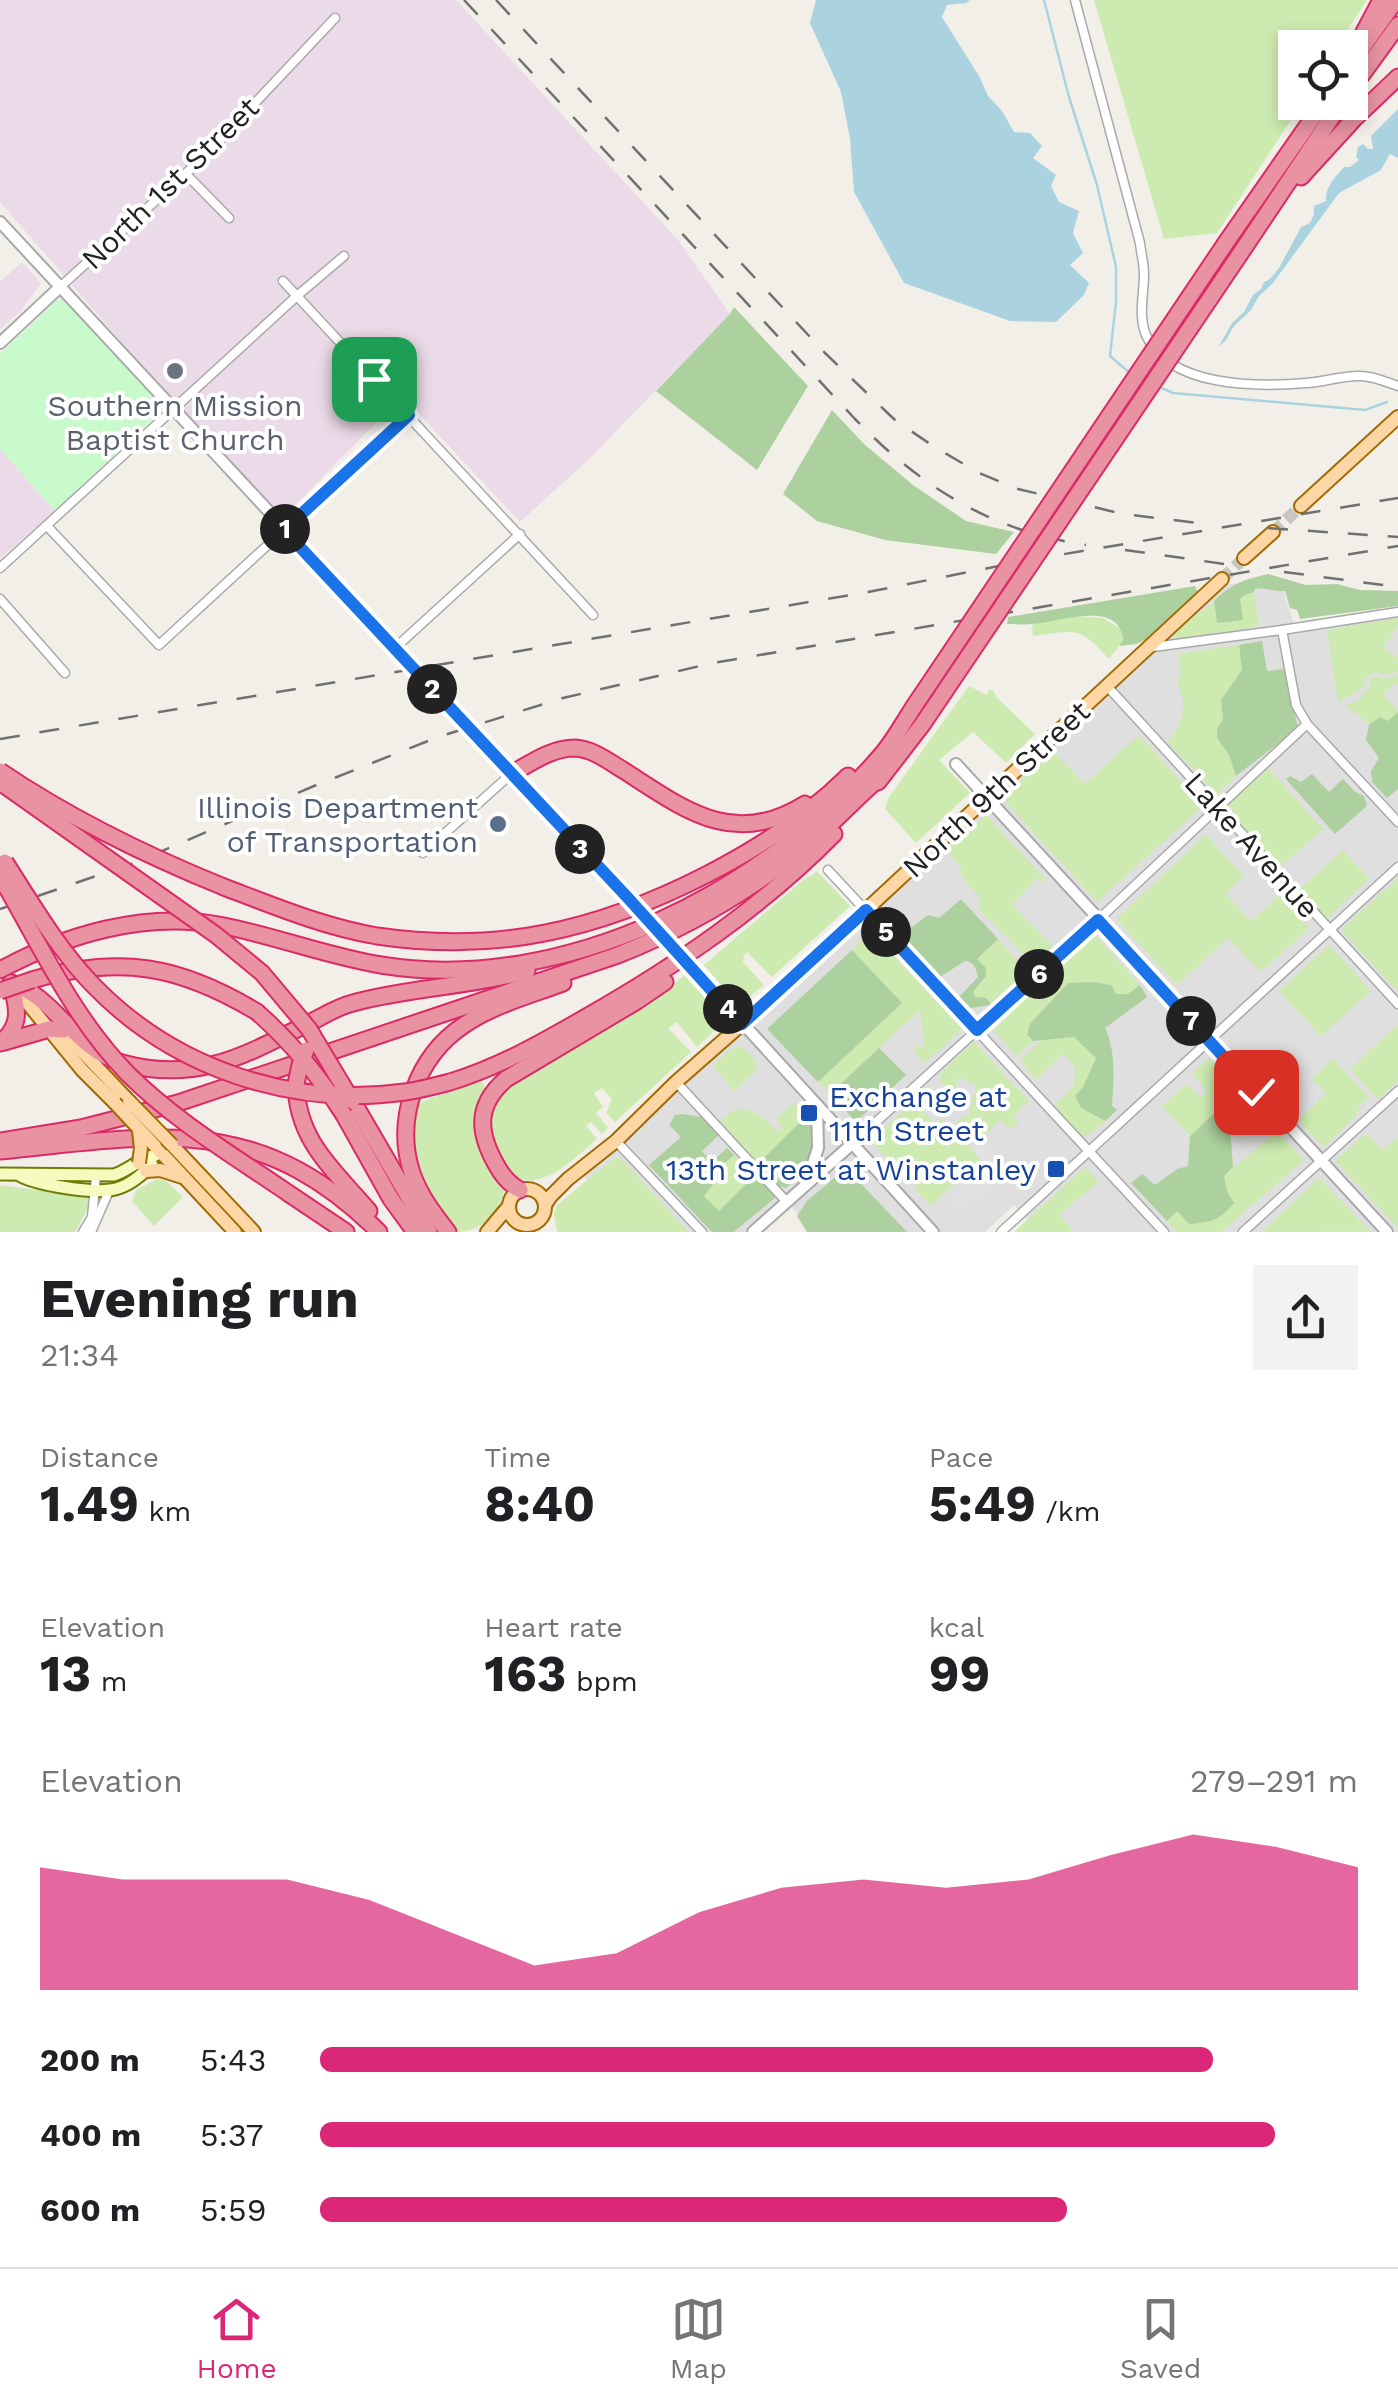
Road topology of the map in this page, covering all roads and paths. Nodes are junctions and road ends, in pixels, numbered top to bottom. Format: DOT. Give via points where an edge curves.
graph roads {
  1 [pos="1076,0"];
  2 [pos="1380,0"];
  3 [pos="1396,0"];
  4 [pos="335,18"];
  5 [pos="1398,25"];
  6 [pos="1365,30"];
  7 [pos="1368,40"];
  8 [pos="1368,66"];
  9 [pos="1398,77"];
  10 [pos="1312,120"];
  11 [pos="1330,120"];
  12 [pos="186,174"];
  13 [pos="1289,183"];
  14 [pos="229,218"];
  15 [pos="0,222"];
  16 [pos="344,256"];
  17 [pos="283,281"];
  18 [pos="60,286"];
  19 [pos="298,294"];
  20 [pos="0,343"];
  21 [pos="1398,386"];
  22 [pos="172,410"];
  23 [pos="409,415"];
  24 [pos="1398,417"];
  25 [pos="1301,506"];
  26 [pos="47,526"];
  27 [pos="284,530"];
  28 [pos="1272,532"];
  29 [pos="520,534"];
  30 [pos="1244,558"];
  31 [pos="0,568"];
  32 [pos="1222,579"];
  33 [pos="0,600"];
  34 [pos="1398,612"];
  35 [pos="592,615"];
  36 [pos="1282,630"];
  37 [pos="395,648"];
  38 [pos="1149,648"];
  39 [pos="66,673"];
  40 [pos="1107,686"];
  41 [pos="901,724"];
  42 [pos="1307,724"];
  43 [pos="956,764"];
  44 [pos="0,771"];
  45 [pos="511,774"];
  46 [pos="881,777"];
  47 [pos="0,782"];
  48 [pos="842,782"];
  49 [pos="987,798"];
  50 [pos="1218,808"];
  51 [pos="1398,822"];
  52 [pos="423,853"];
  53 [pos="0,854"];
  54 [pos="1398,867"];
  55 [pos="828,870"];
  56 [pos="0,876"];
  57 [pos="782,883"];
  58 [pos="866,910"];
  59 [pos="664,918"];
  60 [pos="1098,920"];
  61 [pos="1329,930"];
  62 [pos="618,955"];
  63 [pos="11,979"];
  64 [pos="368,1000"];
  65 [pos="1398,1004"];
  66 [pos="742,1024"];
  67 [pos="56,1030"];
  68 [pos="977,1030"];
  69 [pos="2,1042"];
  70 [pos="1210,1042"];
  71 [pos="676,1082"];
  72 [pos="1398,1091"];
  73 [pos="122,1102"];
  74 [pos="816,1104"];
  75 [pos="350,1110"];
  76 [pos="138,1128"];
  77 [pos="0,1141"];
  78 [pos="616,1142"];
  79 [pos="852,1143"];
  80 [pos="160,1146"];
  81 [pos="1088,1150"];
  82 [pos="0,1151"];
  83 [pos="1319,1160"];
  84 [pos="142,1167"];
  85 [pos="186,1170"];
  86 [pos="0,1174"];
  87 [pos="568,1179"];
  88 [pos="95,1183"];
  89 [pos="806,1184"];
  90 [pos="110,1190"];
  91 [pos="528,1190"];
  92 [pos="786,1201"];
  93 [pos="508,1207"];
  94 [pos="544,1210"];
  95 [pos="528,1227"];
  96 [pos="83,1232"];
  97 [pos="92,1232"];
  98 [pos="235,1232"];
  99 [pos="254,1232"];
  100 [pos="346,1232"];
  101 [pos="379,1232"];
  102 [pos="388,1232"];
  103 [pos="416,1232"];
  104 [pos="429,1232"];
  105 [pos="448,1232"];
  106 [pos="488,1232"];
  107 [pos="548,1232"];
  108 [pos="702,1232"];
  109 [pos="752,1232"];
  110 [pos="934,1232"];
  111 [pos="1001,1232"];
  112 [pos="1164,1232"];
  113 [pos="1243,1232"];
  114 [pos="1387,1232"];
  1 -- 21 [label="street" via="1140,243 1142,324 1158,354 1188,374 1212,379 1308,384 1365,376"];
  2 -- 6 [label="highway"];
  3 -- 7 [label="highway"];
  4 -- 12 [label="street, North 1st Street"];
  5 -- 8 [label="highway"];
  9 -- 13 [label="highway" via="1306,174"];
  10 -- 41 [label="highway, bridge"];
  11 -- 13 [label="highway"];
  12 -- 14 [label="street"];
  12 -- 18 [label="street, North 1st Street"];
  13 -- 46 [label="highway, bridge"];
  15 -- 18 [label="street"];
  16 -- 19 [label="street"];
  17 -- 19 [label="street"];
  18 -- 20 [label="street, North 1st Street"];
  18 -- 22 [label="street"];
  19 -- 22 [label="street"];
  19 -- 23 [label="street"];
  22 -- 26 [label="street"];
  22 -- 27 [label="street"];
  23 -- 27 [label="street"];
  23 -- 29 [label="street"];
  24 -- 25 [label="main road"];
  26 -- 27 [label="street" via="159,645"];
  26 -- 31 [label="street"];
  27 -- 37 [label="street"];
  28 -- 30 [label="main road"];
  29 -- 35 [label="street"];
  29 -- 37 [label="street"];
  32 -- 38 [label="main road, North 9th Street"];
  33 -- 39 [label="street"];
  34 -- 36 [label="street"];
  36 -- 38 [label="street"];
  36 -- 42 [label="street" via="1296,705"];
  37 -- 45 [label="street"];
  38 -- 40 [label="main road, North 9th Street"];
  40 -- 49 [label="main road, North 9th Street"];
  40 -- 50 [label="street, Lake Avenue"];
  41 -- 48 [label="highway"];
  41 -- 59 [label="highway" via="884,752 810,825 734,880"];
  42 -- 50 [label="street"];
  42 -- 51 [label="street"];
  43 -- 49 [label="street"];
  44 -- 48 [label="highway, bridge" via="138,850 324,924 408,939 471,941 546,932 659,896 783,830"];
  45 -- 48 [label="highway" via="558,750 578,748 599,754 690,812 743,824 793,812"];
  45 -- 52 [label="street"];
  45 -- 66 [label="street, bridge"];
  46 -- 57 [label="highway" via="858,809"];
  46 -- 62 [label="highway" via="733,900"];
  47 -- 75 [label="highway, bridge" via="250,963 309,1029"];
  49 -- 58 [label="main road, North 9th Street"];
  49 -- 60 [label="street"];
  50 -- 60 [label="street"];
  50 -- 61 [label="street, Lake Avenue"];
  53 -- 57 [label="highway, bridge" via="56,940 122,1012 216,1068 333,1095 408,1092 480,1073 670,968"];
  54 -- 61 [label="street"];
  55 -- 58 [label="street"];
  56 -- 100 [label="highway, bridge" via="83,1020 128,1074 174,1114"];
  57 -- 91 [label="highway" via="767,905 710,951 494,1089 482,1118 488,1150 511,1185"];
  58 -- 66 [label="main road, North 9th Street"];
  58 -- 68 [label="street"];
  59 -- 63 [label="highway" via="538,960 432,970 379,965 216,924 146,922 58,944"];
  59 -- 64 [label="highway" via="624,941 534,970"];
  60 -- 68 [label="street"];
  60 -- 70 [label="street"];
  61 -- 65 [label="street, Lake Avenue"];
  61 -- 70 [label="street"];
  62 -- 77 [label="highway" via="178,1103"];
  62 -- 105 [label="highway" via="464,1025 424,1067 407,1112 408,1152 420,1191"];
  63 -- 64 [label="highway" via="99,1052 164,1070 228,1062"];
  63 -- 67 [label="main road"];
  63 -- 69 [label="highway" via="18,1015"];
  63 -- 75 [label="highway, bridge" via="138,967 181,974 257,1012"];
  64 -- 102 [label="highway, bridge" via="316,1034 300,1065 296,1103 316,1150"];
  66 -- 71 [label="main road, North 9th Street"];
  66 -- 74 [label="street"];
  67 -- 69 [label="highway"];
  67 -- 73 [label="main road" via="82,1070"];
  68 -- 79 [label="street"];
  68 -- 81 [label="street"];
  70 -- 81 [label="street"];
  70 -- 83 [label="street"];
  71 -- 78 [label="main road, North 9th Street"];
  71 -- 92 [label="street"];
  72 -- 83 [label="street"];
  73 -- 76 [label="main road, bridge"];
  73 -- 80 [label="main road, bridge"];
  74 -- 79 [label="street"];
  74 -- 89 [label="street" via="818,1148"];
  75 -- 103 [label="highway" via="391,1199"];
  75 -- 104 [label="highway"];
  76 -- 80 [label="main road, bridge"];
  76 -- 84 [label="main road, bridge"];
  78 -- 87 [label="main road, North 9th Street"];
  78 -- 108 [label="street"];
  79 -- 89 [label="street"];
  79 -- 110 [label="street"];
  80 -- 84 [label="main road"];
  80 -- 85 [label="main road"];
  81 -- 111 [label="street"];
  81 -- 112 [label="street"];
  82 -- 101 [label="highway" via="158,1137 226,1142 310,1176"];
  83 -- 113 [label="street"];
  83 -- 114 [label="street"];
  84 -- 85 [label="main road"];
  84 -- 88 [label="main road"];
  84 -- 90 [label="main road" via="134,1181"];
  85 -- 98 [label="main road"];
  85 -- 99 [label="main road"];
  86 -- 88 [label="main road"];
  87 -- 91 [label="main road, North 9th Street"];
  87 -- 94 [label="main road, North 9th Street"];
  88 -- 90 [label="main road"];
  88 -- 96 [label="street" via="92,1217"];
  89 -- 92 [label="street"];
  90 -- 97 [label="street"];
  91 -- 93 [label="main road" via="511,1196"];
  91 -- 94 [label="main road" via="543,1197"];
  92 -- 109 [label="street"];
  93 -- 95 [label="main road"];
  93 -- 106 [label="main road"];
  94 -- 95 [label="main road"];
  94 -- 107 [label="main road"];
  95 -- 106 [label="main road"];
}
